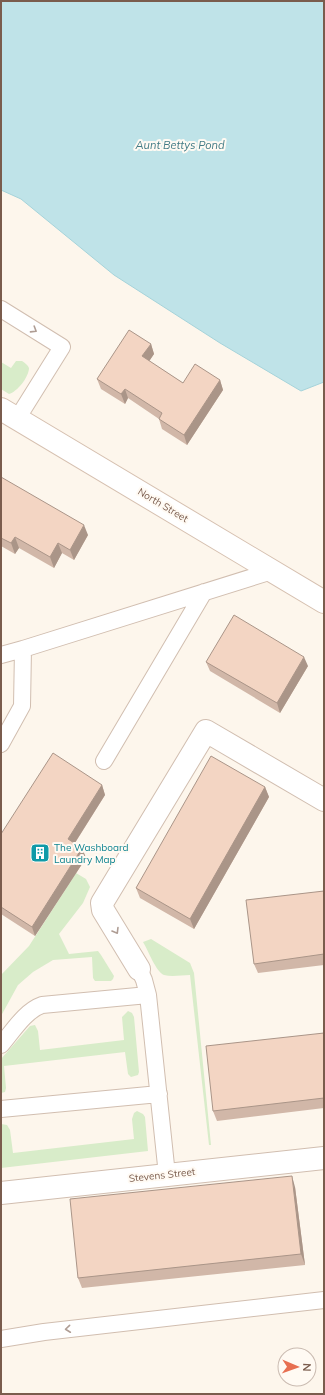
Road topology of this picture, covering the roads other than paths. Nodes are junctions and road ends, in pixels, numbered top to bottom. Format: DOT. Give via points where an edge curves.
graph roads {
  1 [pos="1,309"];
  2 [pos="9,414"];
  3 [pos="272,571"];
  4 [pos="204,592"];
  5 [pos="324,602"];
  6 [pos="23,649"];
  7 [pos="1,655"];
  8 [pos="1,744"];
  9 [pos="104,761"];
  10 [pos="324,800"];
  11 [pos="139,969"];
  12 [pos="148,995"];
  13 [pos="1,1045"];
  14 [pos="159,1094"];
  15 [pos="1,1109"];
  16 [pos="324,1158"];
  17 [pos="167,1175"];
  18 [pos="1,1193"];
  19 [pos="324,1300"];
  20 [pos="1,1339"];
  1 -- 2 [label="lane, one-way" via="62,347"];
  2 -- 3 [label="street, North Street"];
  3 -- 4 [label="lane"];
  3 -- 5 [label="street, North Street"];
  4 -- 6 [label="lane"];
  4 -- 9 [label="lane"];
  6 -- 7 [label="lane"];
  6 -- 8 [label="lane" via="22,706"];
  10 -- 11 [label="street, one-way" via="206,731 102,903 103,910"];
  11 -- 12 [label="lane"];
  12 -- 13 [label="lane" via="42,1005 34,1008"];
  12 -- 14 [label="lane"];
  14 -- 15 [label="lane"];
  14 -- 17 [label="lane"];
  16 -- 17 [label="street, Stevens Street"];
  17 -- 18 [label="street, Stevens Street"];
  19 -- 20 [label="lane, one-way"];
}
